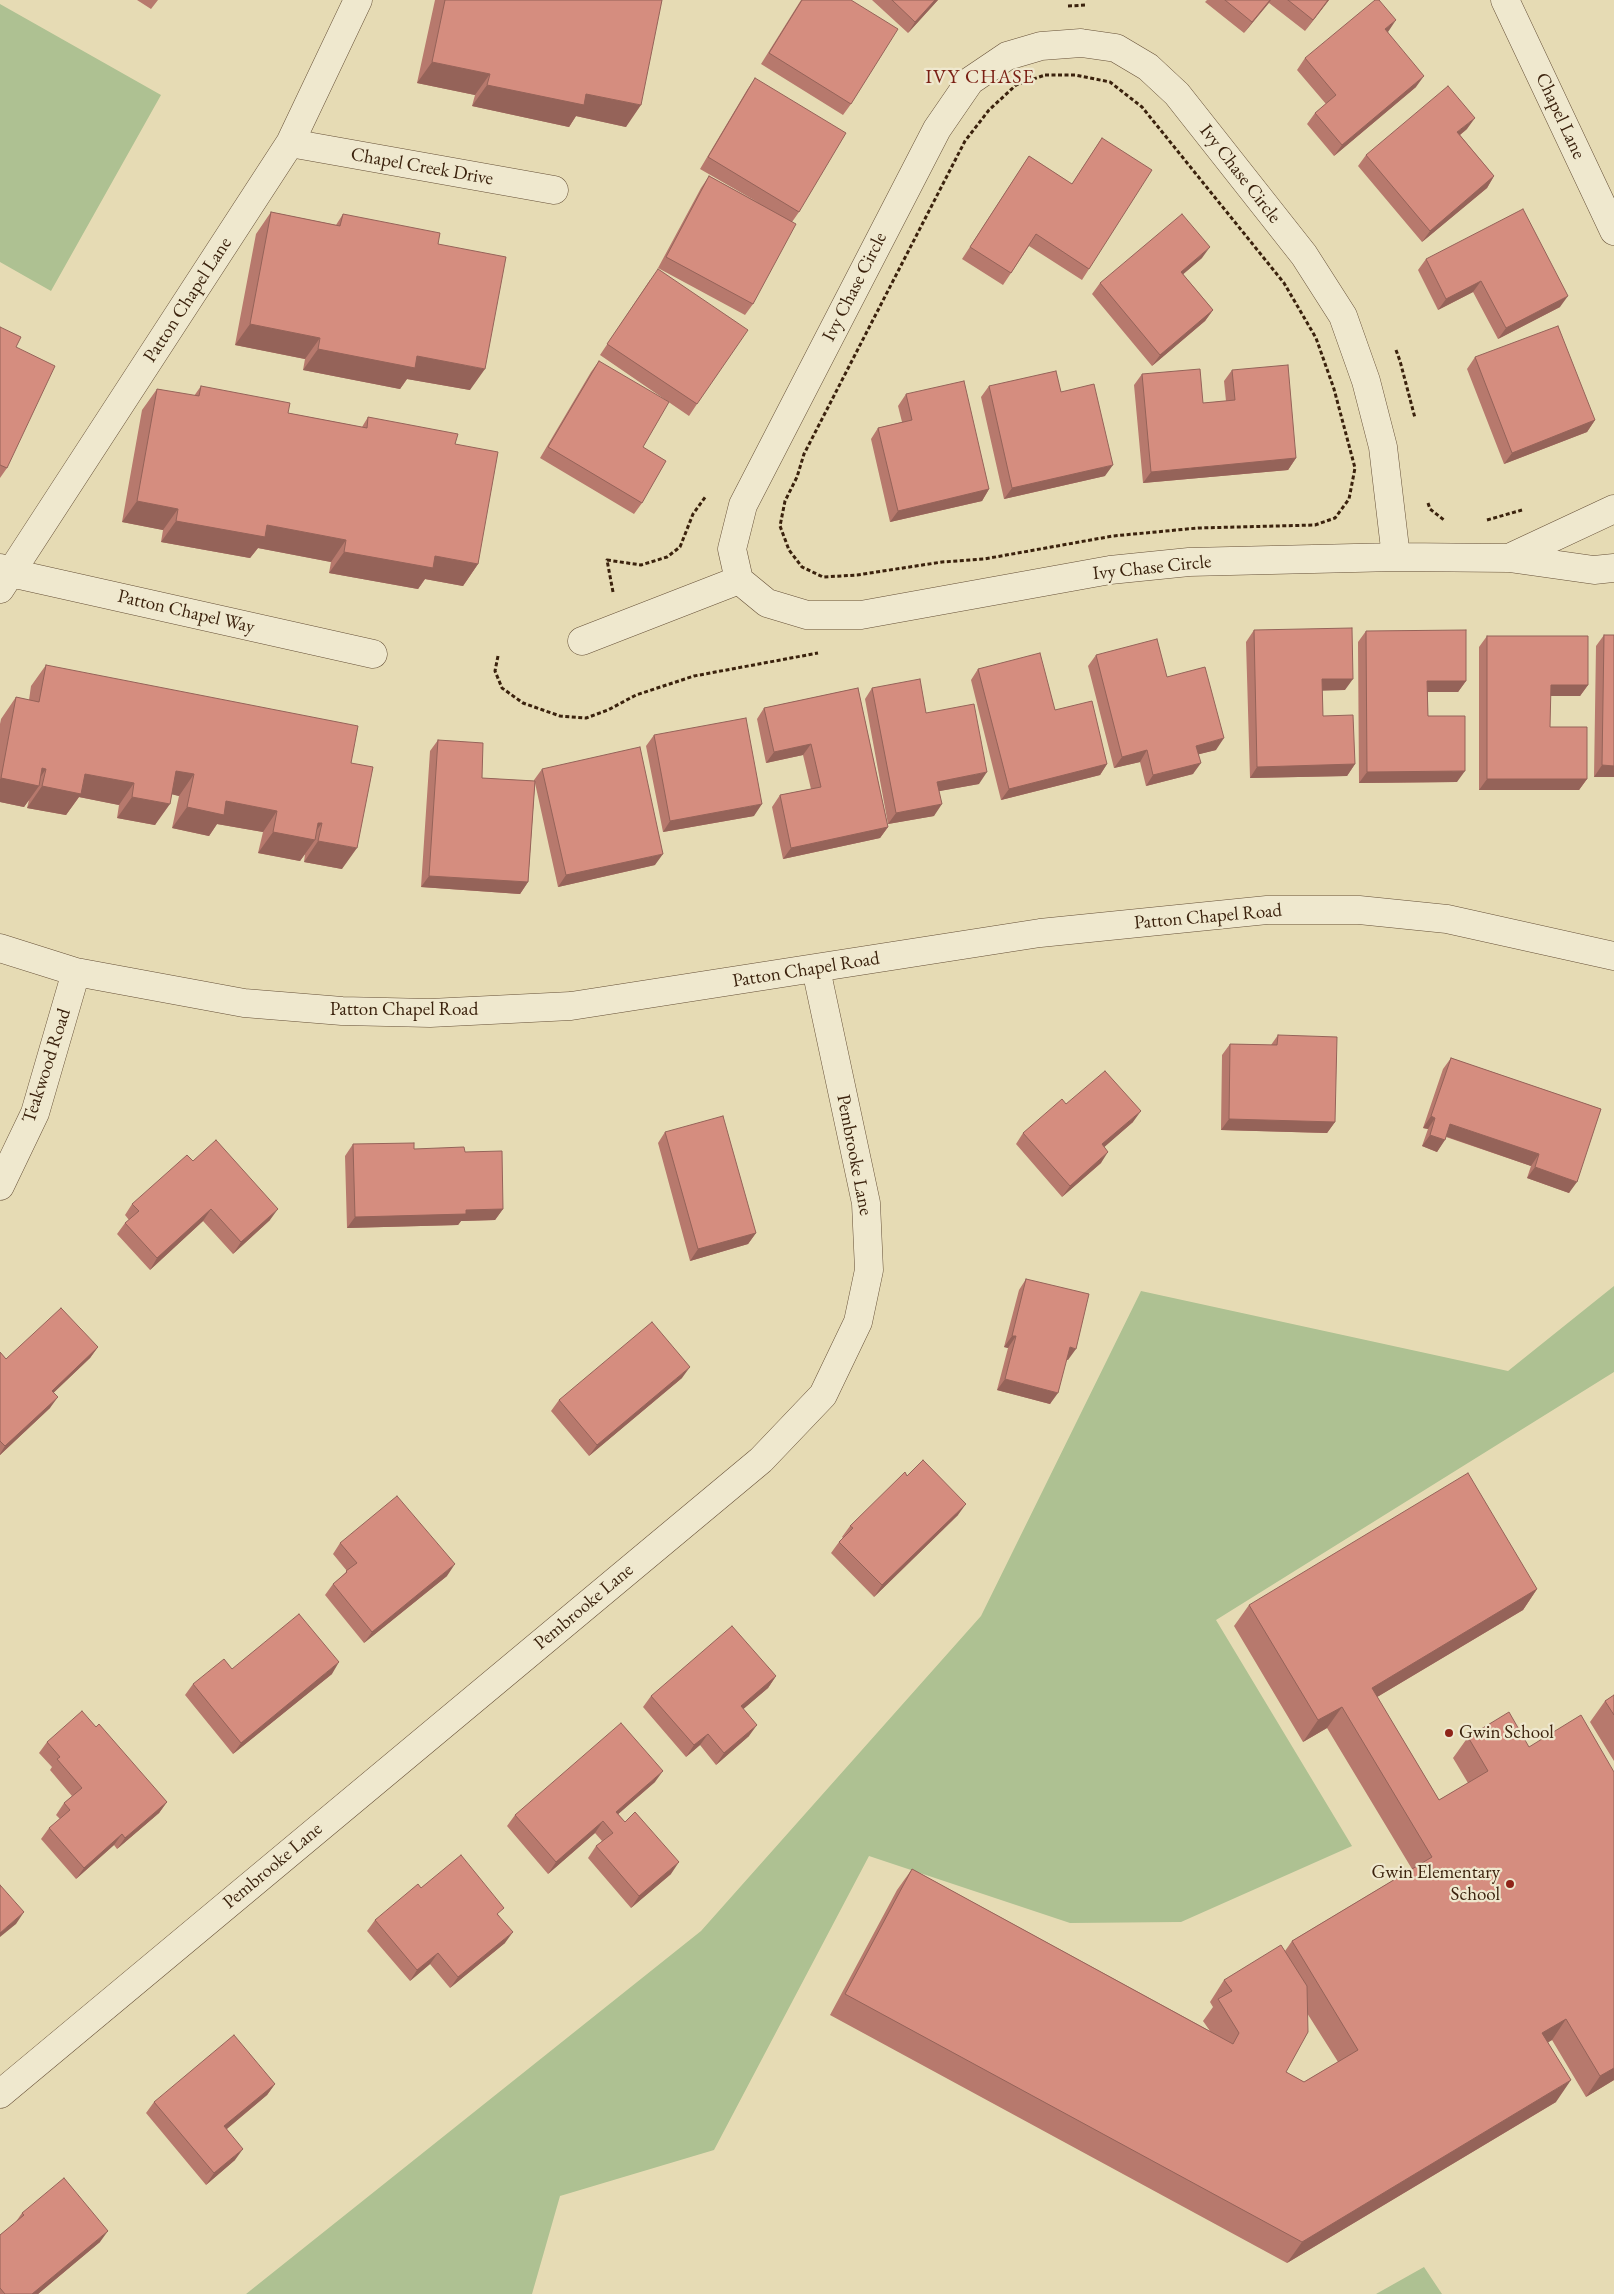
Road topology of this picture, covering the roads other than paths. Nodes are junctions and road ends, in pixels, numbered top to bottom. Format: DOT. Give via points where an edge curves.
graph roads {
  1 [pos="358,0"];
  2 [pos="1505,0"];
  3 [pos="290,143"];
  4 [pos="554,190"];
  5 [pos="1614,232"];
  6 [pos="1614,509"];
  7 [pos="1396,557"];
  8 [pos="1509,558"];
  9 [pos="1614,568"];
  10 [pos="4,577"];
  11 [pos="739,580"];
  12 [pos="582,641"];
  13 [pos="373,654"];
  14 [pos="0,948"];
  15 [pos="1614,956"];
  16 [pos="816,969"];
  17 [pos="76,972"];
  18 [pos="0,1186"];
  19 [pos="0,2094"];
  1 -- 3 [label="street, Patton Chapel Lane"];
  2 -- 5 [label="street, Chapel Lane"];
  3 -- 4 [label="street, Chapel Creek Drive"];
  3 -- 10 [label="street, Patton Chapel Lane"];
  6 -- 8 [label="street, Ivy Chase Circle"];
  7 -- 8 [label="street, Ivy Chase Circle"];
  7 -- 11 [label="street, Ivy Chase Circle" via="1169,564 1110,570 860,615 807,615 767,603"];
  7 -- 11 [label="street, Ivy Chase Circle" via="1383,447 1366,381 1343,316 1304,255 1177,94 1148,68 1116,48 1081,43 1041,46 1007,56 970,81 937,129 743,505 732,549"];
  8 -- 9 [label="street, Ivy Chase Circle" via="1594,570"];
  10 -- 13 [label="street, Patton Chapel Way"];
  11 -- 12 [label="street"];
  14 -- 17 [label="street, Patton Chapel Road"];
  15 -- 16 [label="street, Patton Chapel Road" via="1447,919 1359,910 1267,910 1040,932"];
  16 -- 17 [label="street, Patton Chapel Road" via="571,1006 430,1013 342,1011 244,1003"];
  16 -- 19 [label="street, Pembrooke Lane" via="866,1203 869,1270 858,1322 823,1395 761,1460"];
  17 -- 18 [label="street, Teakwood Road" via="35,1113"];
}
